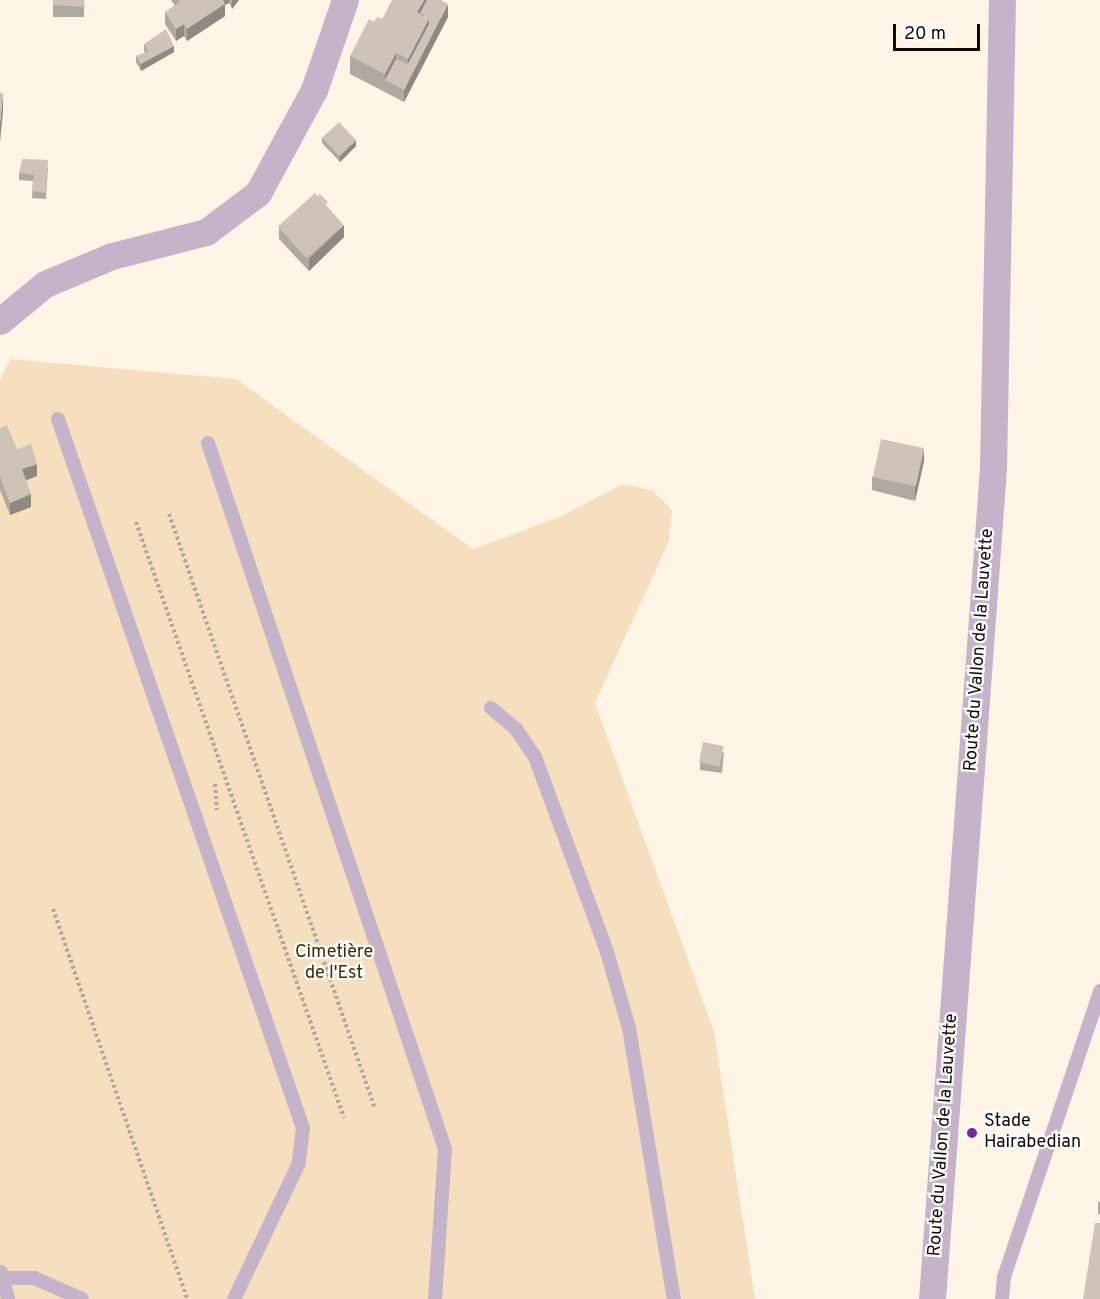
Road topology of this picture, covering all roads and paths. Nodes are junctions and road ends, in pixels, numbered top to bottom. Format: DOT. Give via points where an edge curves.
graph roads {
  1 [pos="345,0"];
  2 [pos="1002,0"];
  3 [pos="0,321"];
  4 [pos="58,419"];
  5 [pos="208,443"];
  6 [pos="169,514"];
  7 [pos="136,522"];
  8 [pos="491,708"];
  9 [pos="216,784"];
  10 [pos="218,817"];
  11 [pos="53,909"];
  12 [pos="1100,991"];
  13 [pos="375,1109"];
  14 [pos="344,1118"];
  15 [pos="1,1274"];
  16 [pos="8,1299"];
  17 [pos="82,1299"];
  18 [pos="187,1299"];
  19 [pos="234,1299"];
  20 [pos="435,1299"];
  21 [pos="674,1299"];
  22 [pos="932,1299"];
  23 [pos="1002,1299"];
  1 -- 3 [label="street" via="314,90 258,193 206,232 112,256 45,284"];
  2 -- 22 [label="street, Route du Vallon de la Lauvette" via="993,468"];
  4 -- 19 [label="lane" via="303,1128 299,1163"];
  5 -- 20 [label="lane" via="442,1137 446,1180"];
  6 -- 13 [label="path"];
  7 -- 14 [label="path"];
  8 -- 21 [label="lane" via="516,729 535,757 607,952 629,1028"];
  9 -- 10 [label="path"];
  11 -- 18 [label="path"];
  12 -- 23 [label="lane" via="1004,1277"];
  15 -- 16 [label="lane"];
  15 -- 17 [label="lane" via="34,1278"];
}
